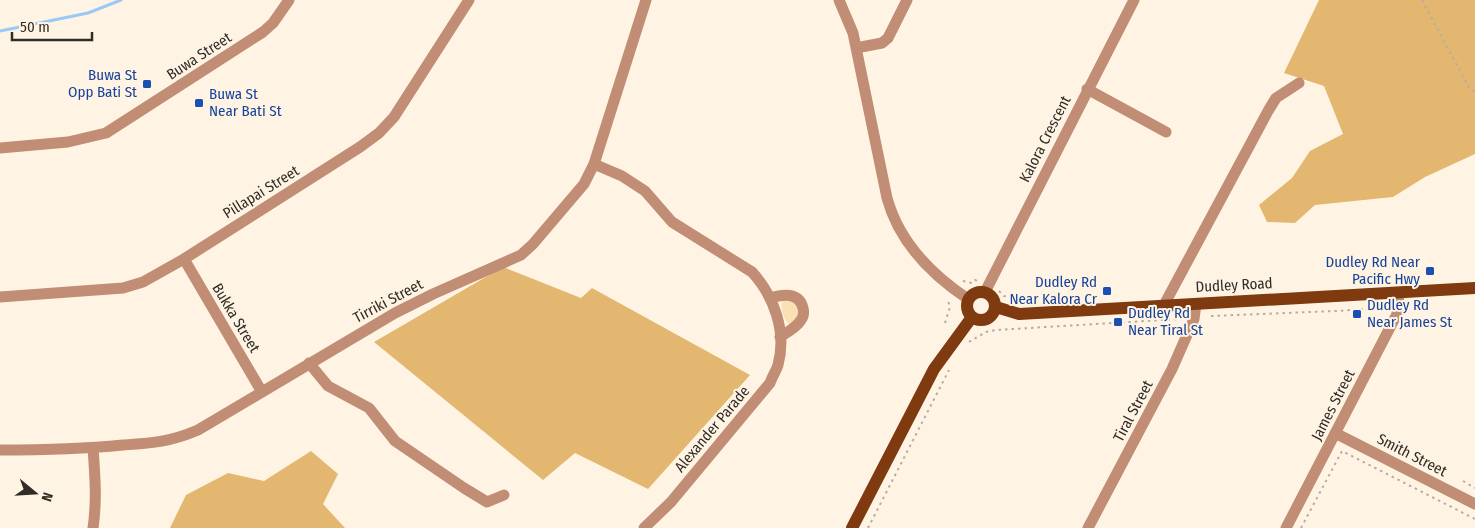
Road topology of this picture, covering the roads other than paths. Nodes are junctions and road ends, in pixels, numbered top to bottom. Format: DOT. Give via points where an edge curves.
graph roads {
  1 [pos="289,0"];
  2 [pos="470,0"];
  3 [pos="646,0"];
  4 [pos="839,0"];
  5 [pos="907,0"];
  6 [pos="1134,0"];
  7 [pos="856,48"];
  8 [pos="1299,83"];
  9 [pos="1087,89"];
  10 [pos="1166,132"];
  11 [pos="0,148"];
  12 [pos="594,164"];
  13 [pos="184,259"];
  14 [pos="987,288"];
  15 [pos="1475,288"];
  16 [pos="1399,293"];
  17 [pos="0,297"];
  18 [pos="770,298"];
  19 [pos="968,300"];
  20 [pos="1196,304"];
  21 [pos="1164,305"];
  22 [pos="996,307"];
  23 [pos="972,318"];
  24 [pos="780,338"];
  25 [pos="309,363"];
  26 [pos="262,392"];
  27 [pos="1336,433"];
  28 [pos="93,448"];
  29 [pos="0,450"];
  30 [pos="504,494"];
  31 [pos="1475,504"];
  32 [pos="93,528"];
  33 [pos="644,528"];
  34 [pos="852,528"];
  35 [pos="1088,528"];
  36 [pos="1286,528"];
  1 -- 11 [label="street, Buwa Street" via="263,32 106,133 68,142"];
  2 -- 13 [label="street, Pillapai Street" via="394,118 379,133"];
  3 -- 12 [label="street, Tirriki Street"];
  4 -- 7 [label="street"];
  5 -- 7 [label="street" via="888,38 882,43"];
  6 -- 9 [label="street, Kalora Crescent"];
  7 -- 19 [label="street" via="887,198 895,220 927,266"];
  8 -- 21 [label="street" via="1276,98 1268,111"];
  9 -- 10 [label="street"];
  9 -- 14 [label="street, Kalora Crescent"];
  12 -- 18 [label="street, Alexander Parade" via="645,191 672,222 742,264 762,282"];
  12 -- 25 [label="street, Tirriki Street" via="584,184 521,255 395,313"];
  13 -- 17 [label="street, Pillapai Street" via="143,282 123,288"];
  13 -- 26 [label="street, Bukka Street"];
  14 -- 19 [label="main road"];
  14 -- 22 [label="main road"];
  15 -- 16 [label="main road, Dudley Road"];
  16 -- 20 [label="main road, Dudley Road"];
  16 -- 27 [label="street, James Street" via="1397,314"];
  18 -- 24 [label="street, Alexander Parade"];
  18 -- 24 [label="street" via="787,294 797,298 802,306 803,317"];
  19 -- 23 [label="main road"];
  20 -- 21 [label="main road, Dudley Road"];
  20 -- 35 [label="street, Tiral Street" via="1194,319 1172,369"];
  21 -- 22 [label="main road, Dudley Road" via="1019,314"];
  22 -- 23 [label="main road" via="986,320"];
  23 -- 34 [label="main road" via="934,369"];
  24 -- 33 [label="street, Alexander Parade" via="778,366 770,383 670,502"];
  25 -- 26 [label="street, Tirriki Street"];
  25 -- 30 [label="street" via="328,386 369,408 395,441 457,483 487,502"];
  26 -- 28 [label="street, Tirriki Street" via="182,437"];
  27 -- 31 [label="street, Smith Street"];
  27 -- 36 [label="street, James Street"];
  28 -- 29 [label="street, Tirriki Street"];
  28 -- 32 [label="street" via="96,486"];
}
